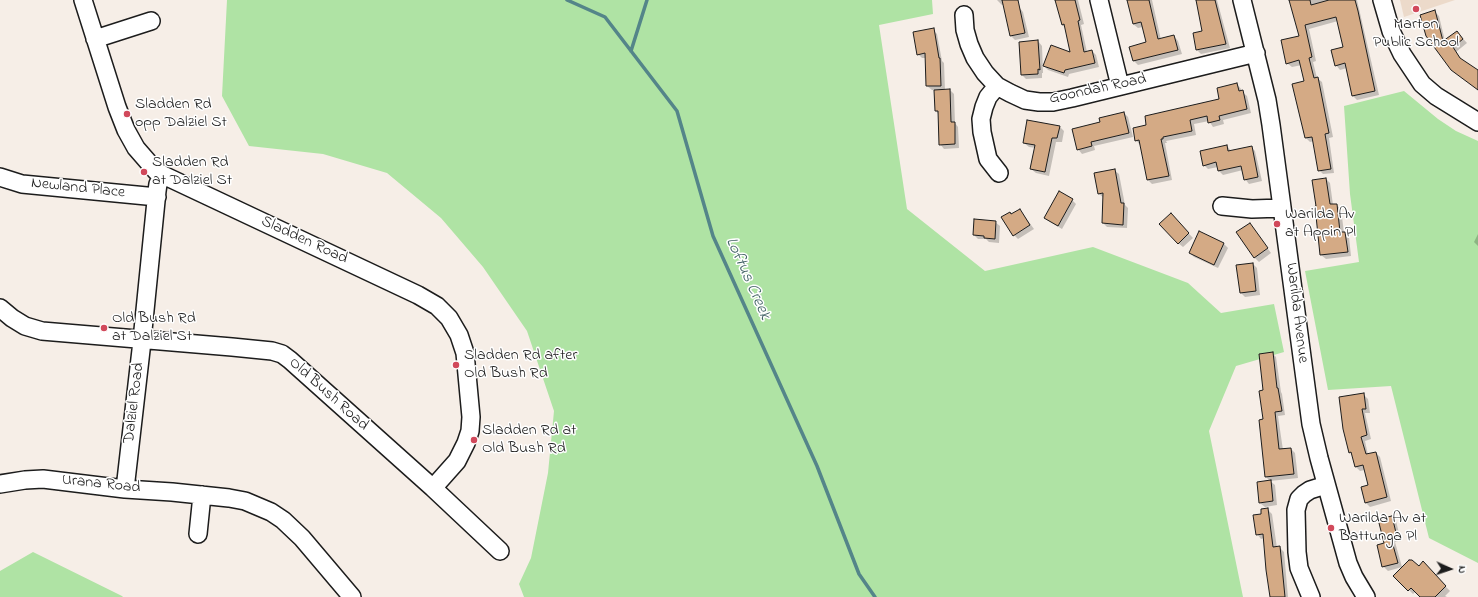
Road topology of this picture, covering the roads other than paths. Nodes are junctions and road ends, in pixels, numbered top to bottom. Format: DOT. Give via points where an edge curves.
graph roads {
  1 [pos="83,0"];
  2 [pos="1099,0"];
  3 [pos="1242,0"];
  4 [pos="1382,0"];
  5 [pos="964,15"];
  6 [pos="151,21"];
  7 [pos="96,39"];
  8 [pos="1256,54"];
  9 [pos="997,86"];
  10 [pos="1120,86"];
  11 [pos="1478,122"];
  12 [pos="999,174"];
  13 [pos="163,175"];
  14 [pos="0,177"];
  15 [pos="156,197"];
  16 [pos="1222,206"];
  17 [pos="1282,208"];
  18 [pos="0,308"];
  19 [pos="142,339"];
  20 [pos="0,484"];
  21 [pos="1326,485"];
  22 [pos="433,488"];
  23 [pos="125,489"];
  24 [pos="202,495"];
  25 [pos="198,534"];
  26 [pos="500,551"];
  27 [pos="352,597"];
  28 [pos="1311,597"];
  29 [pos="1366,597"];
  1 -- 7 [label="street, Sladden Road"];
  2 -- 10 [label="street"];
  3 -- 8 [label="street, Warilda Avenue"];
  4 -- 11 [label="street" via="1391,31 1402,54 1422,84 1436,96"];
  5 -- 9 [label="street, Goondah Road" via="965,30 975,58"];
  6 -- 7 [label="street"];
  7 -- 13 [label="street, Sladden Road" via="117,107 131,140 142,156"];
  8 -- 10 [label="street, Goondah Road"];
  8 -- 17 [label="street, Warilda Avenue" via="1271,125"];
  9 -- 10 [label="street, Goondah Road" via="1025,100 1039,102 1060,101"];
  9 -- 12 [label="street" via="988,97 981,118 984,146 988,158"];
  13 -- 15 [label="street, Dalziel Road" via="158,184"];
  13 -- 22 [label="street, Sladden Road" via="412,292 437,306 449,318 459,335 465,354 470,432 457,461"];
  14 -- 15 [label="street, Newland Place" via="22,184"];
  15 -- 19 [label="street, Dalziel Road"];
  16 -- 17 [label="street"];
  17 -- 21 [label="street, Warilda Avenue" via="1307,402"];
  18 -- 19 [label="street, Old Bush Road" via="25,326 42,331"];
  19 -- 22 [label="street, Old Bush Road" via="282,354"];
  19 -- 23 [label="street, Dalziel Road"];
  20 -- 23 [label="street, Urana Road" via="43,479"];
  21 -- 28 [label="street" via="1304,494 1296,510 1299,568"];
  21 -- 29 [label="street, Warilda Avenue" via="1348,563"];
  22 -- 26 [label="street, Old Bush Road"];
  23 -- 24 [label="street, Urana Road"];
  24 -- 25 [label="street"];
  24 -- 27 [label="street, Urana Road" via="245,501 283,520 302,538"];
}
